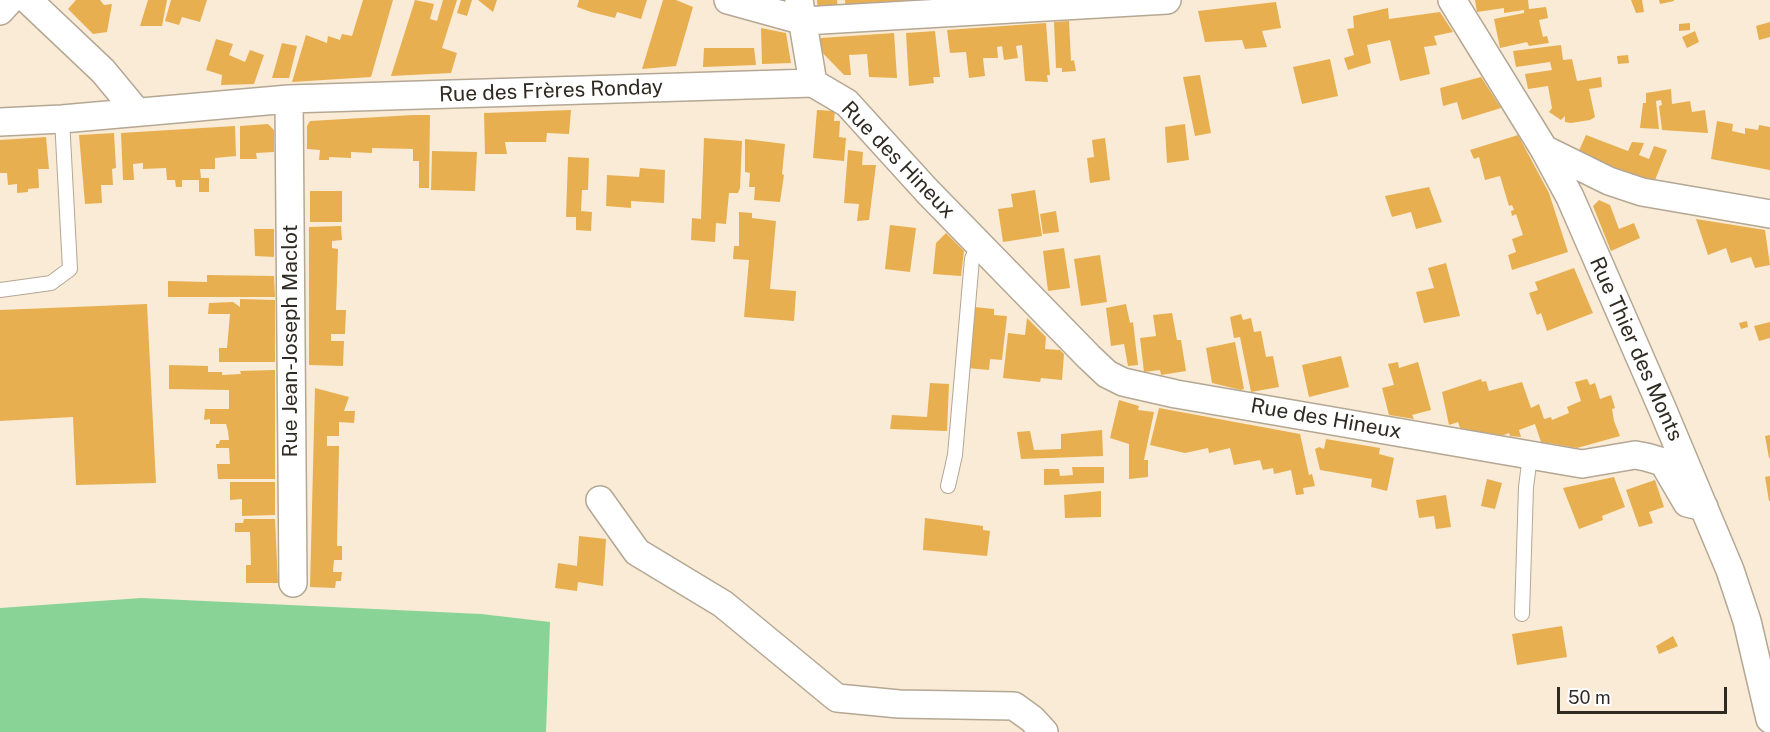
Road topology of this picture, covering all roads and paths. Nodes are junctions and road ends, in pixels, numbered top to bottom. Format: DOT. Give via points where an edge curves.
graph roads {
  1 [pos="10,0"];
  2 [pos="28,0"];
  3 [pos="728,0"];
  4 [pos="1167,0"];
  5 [pos="1452,0"];
  6 [pos="1053,3"];
  7 [pos="802,10"];
  8 [pos="0,11"];
  9 [pos="813,83"];
  10 [pos="289,99"];
  11 [pos="137,112"];
  12 [pos="62,119"];
  13 [pos="0,122"];
  14 [pos="1544,149"];
  15 [pos="1770,214"];
  16 [pos="979,243"];
  17 [pos="0,290"];
  18 [pos="1530,456"];
  19 [pos="948,486"];
  20 [pos="600,500"];
  21 [pos="1704,507"];
  22 [pos="293,583"];
  23 [pos="1522,614"];
  24 [pos="1770,719"];
  25 [pos="1044,732"];
  1 -- 8 [label="street"];
  2 -- 11 [label="street" via="103,71"];
  3 -- 7 [label="street"];
  4 -- 6 [label="street"];
  5 -- 14 [label="street, Rue Thier des Monts"];
  6 -- 7 [label="street"];
  7 -- 9 [label="street"];
  9 -- 10 [label="street, Rue des Frères Ronday"];
  9 -- 16 [label="street, Rue des Hineux" via="848,103"];
  10 -- 11 [label="street, Rue des Frères Ronday"];
  10 -- 22 [label="street, Rue Jean-Joseph Maclot"];
  11 -- 12 [label="street, Rue des Frères Ronday"];
  12 -- 13 [label="street, Rue des Frères Ronday"];
  12 -- 17 [label="lane" via="70,269 51,283"];
  14 -- 15 [label="street" via="1609,181 1642,192"];
  14 -- 21 [label="street, Rue Thier des Monts" via="1570,197"];
  16 -- 18 [label="street, Rue des Hineux" via="1107,374 1130,385"];
  16 -- 19 [label="lane" via="972,259 955,456"];
  18 -- 21 [label="street, Rue des Hineux" via="1582,464 1635,455 1663,462 1687,503"];
  18 -- 23 [label="lane"];
  20 -- 25 [label="street" via="637,552 723,604 837,698 899,704 1014,706"];
  21 -- 24 [label="street, Rue Thier des Monts" via="1747,621"];
}
